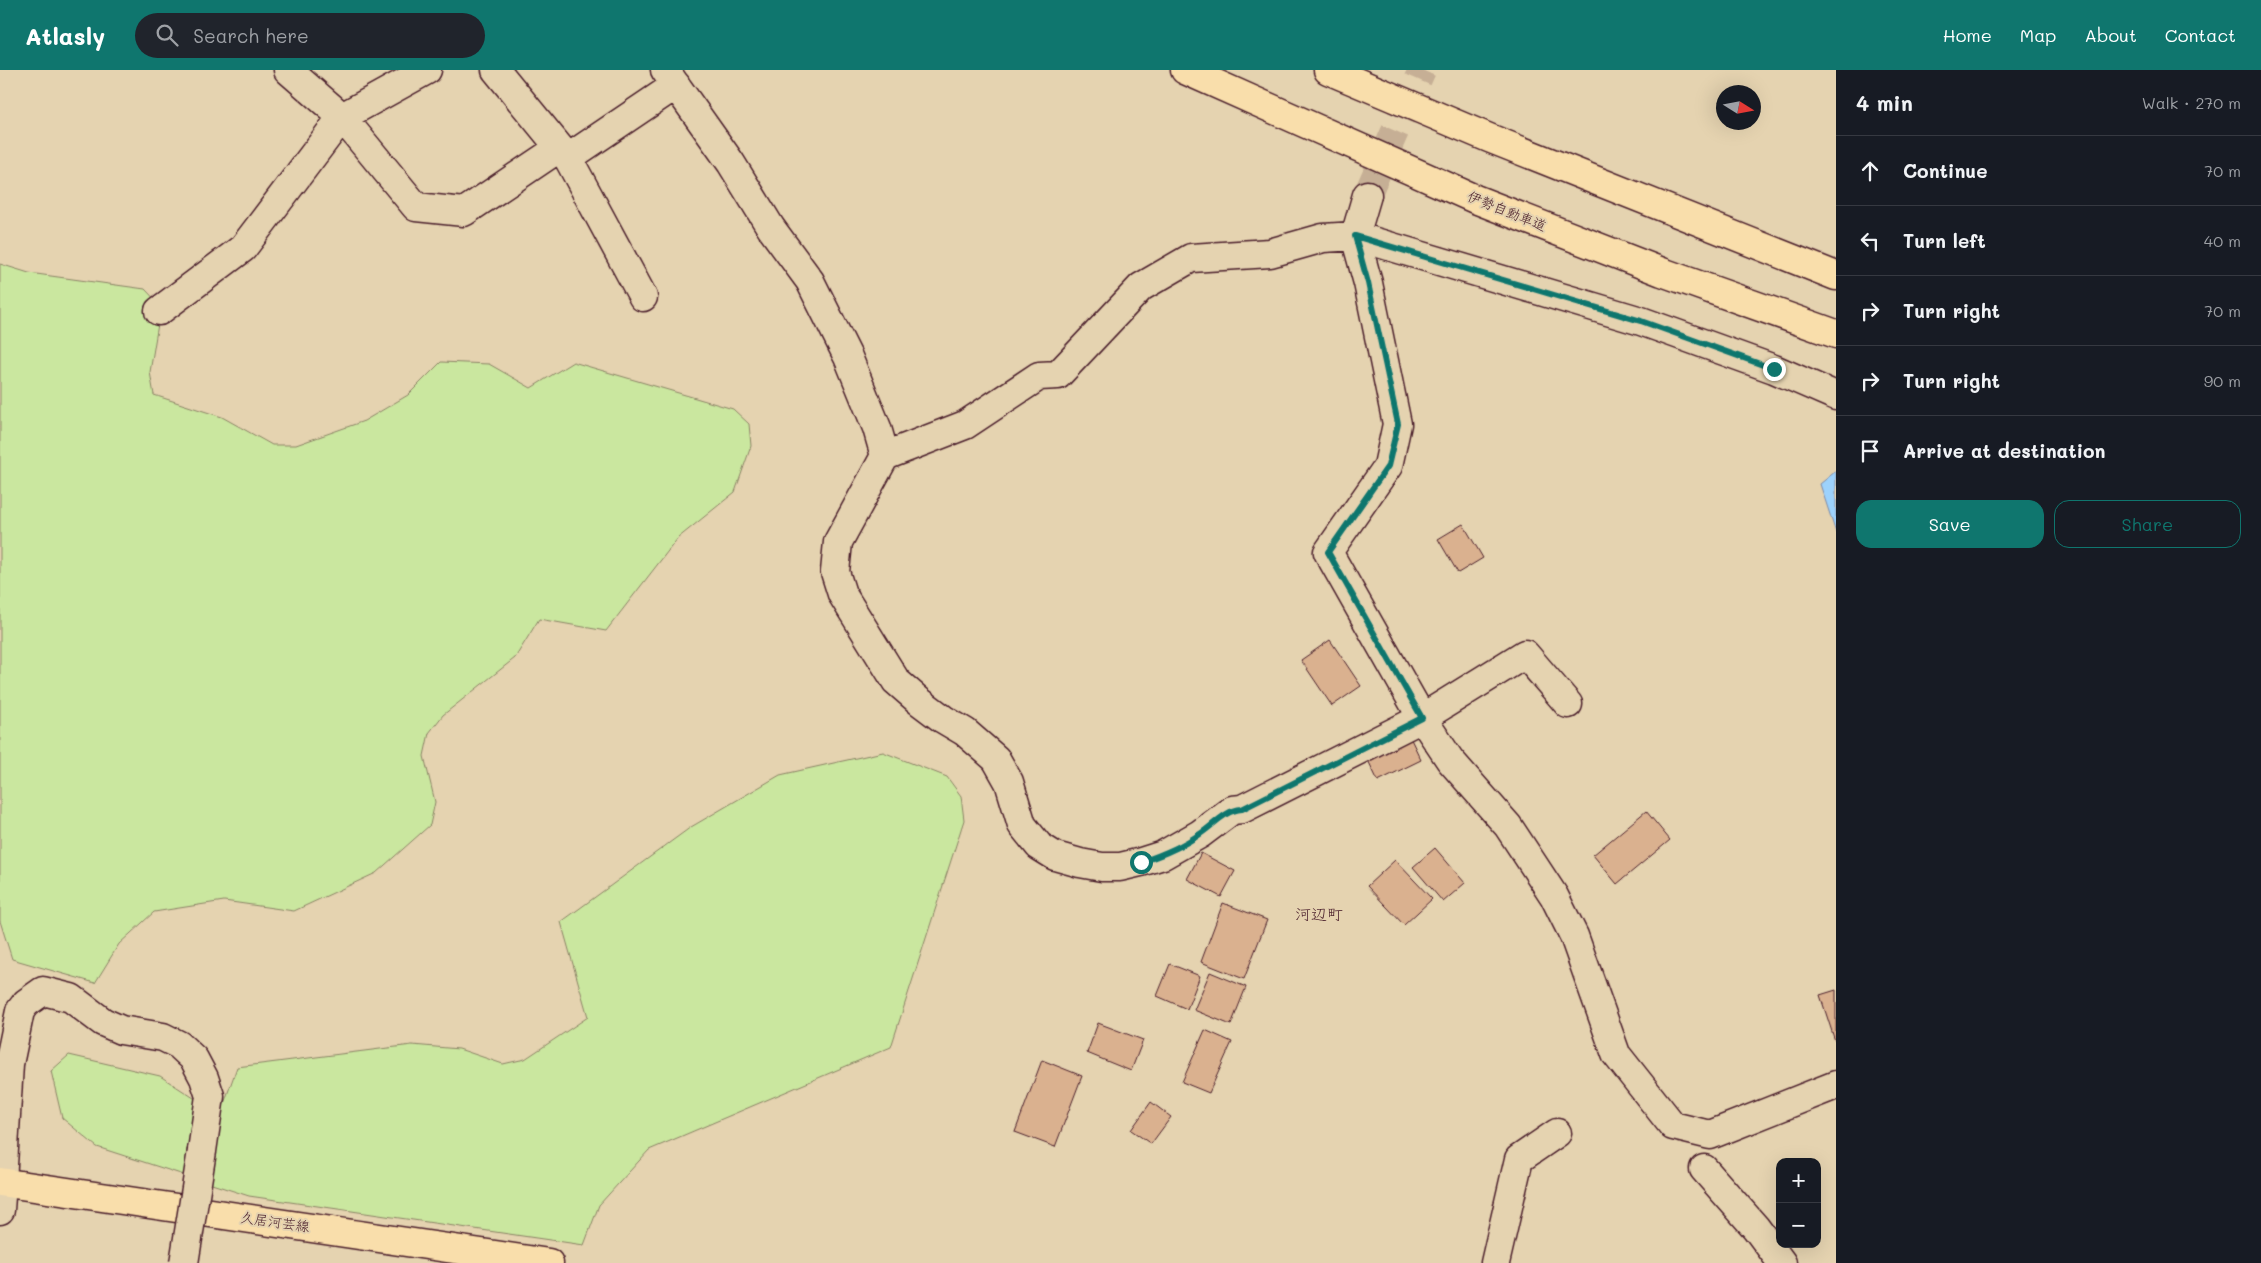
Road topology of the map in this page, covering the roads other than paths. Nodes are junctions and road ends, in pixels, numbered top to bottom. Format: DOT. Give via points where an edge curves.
graph roads {
  1 [pos="288,70"];
  2 [pos="427,70"];
  3 [pos="496,70"];
  4 [pos="1185,70"];
  5 [pos="1328,70"];
  6 [pos="670,78"];
  7 [pos="342,117"];
  8 [pos="564,153"];
  9 [pos="1367,195"];
  10 [pos="1355,236"];
  11 [pos="1836,276"];
  12 [pos="643,297"];
  13 [pos="159,311"];
  14 [pos="1836,334"];
  15 [pos="1836,396"];
  16 [pos="884,456"];
  17 [pos="1568,704"];
  18 [pos="1422,718"];
  19 [pos="1836,1084"];
  20 [pos="1557,1133"];
  21 [pos="1704,1169"];
  22 [pos="1,1182"];
  23 [pos="0,1210"];
  24 [pos="184,1263"];
  25 [pos="550,1263"];
  26 [pos="1495,1263"];
  27 [pos="1782,1263"];
  1 -- 7 [label="street"];
  2 -- 7 [label="street"];
  3 -- 8 [label="street"];
  4 -- 14 [label="main road, 伊勢自動車道" via="1475,199 1662,272"];
  5 -- 11 [label="main road"];
  6 -- 8 [label="street"];
  6 -- 16 [label="street" via="810,281 848,357 877,428"];
  7 -- 8 [label="street" via="416,207 464,212"];
  7 -- 13 [label="street" via="243,248"];
  8 -- 12 [label="street"];
  9 -- 10 [label="street"];
  10 -- 15 [label="street" via="1641,321 1774,369"];
  10 -- 16 [label="street" via="1323,238 1270,253 1191,258 1141,287 1058,376 1039,376 964,425"];
  10 -- 18 [label="street" via="1398,424 1388,466 1328,552"];
  16 -- 18 [label="street" via="838,542 835,572 842,594 896,681 996,759 1009,782 1022,825 1039,846 1055,856 1102,867 1120,867 1163,855 1200,834 1232,810 1242,809"];
  17 -- 18 [label="street" via="1525,654"];
  18 -- 19 [label="street" via="1450,760 1508,826 1554,896 1574,936 1616,1054 1673,1126 1710,1135"];
  20 -- 26 [label="street" via="1519,1159"];
  21 -- 27 [label="street"];
  22 -- 23 [label="street"];
  22 -- 24 [label="street, bridge" via="10,1064 20,1011 26,1003 43,991 71,998 103,1022 121,1030 163,1037 179,1045 194,1059 210,1096"];
  22 -- 25 [label="main road, 久居河芸線"];
}
